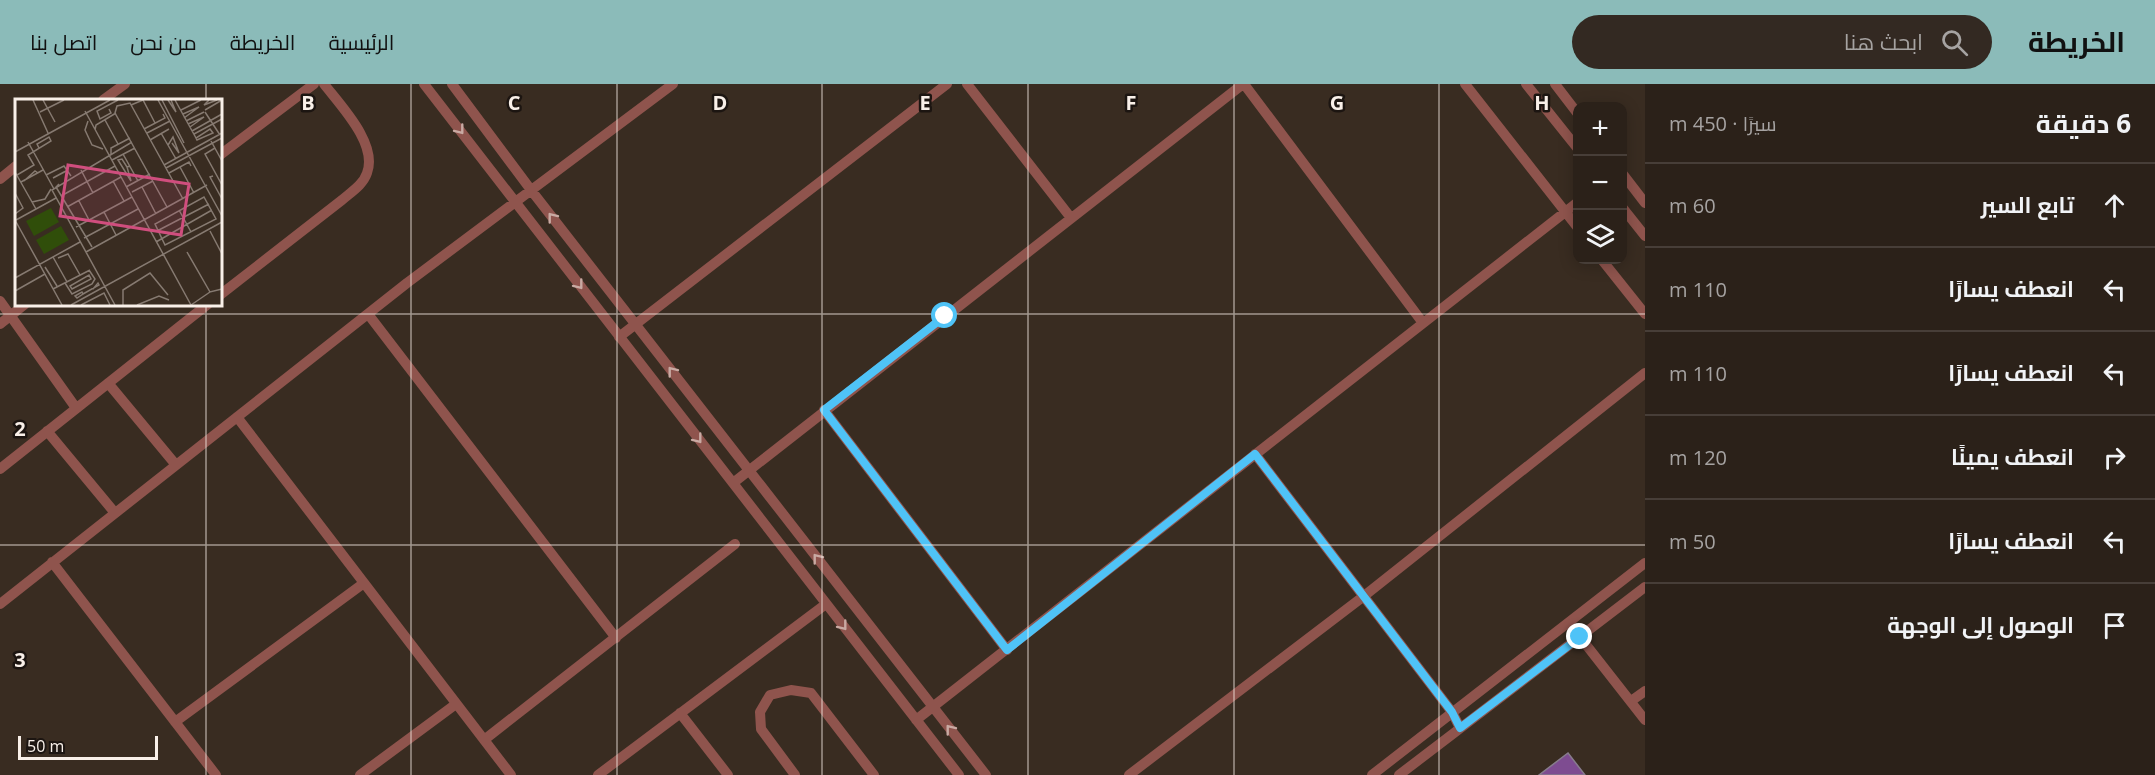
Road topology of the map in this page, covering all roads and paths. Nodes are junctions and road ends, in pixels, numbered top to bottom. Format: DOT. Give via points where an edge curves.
graph roads {
  1 [pos="125,84"];
  2 [pos="314,84"];
  3 [pos="324,84"];
  4 [pos="424,84"];
  5 [pos="452,84"];
  6 [pos="673,84"];
  7 [pos="947,84"];
  8 [pos="967,84"];
  9 [pos="1244,84"];
  10 [pos="1465,84"];
  11 [pos="1526,84"];
  12 [pos="1555,84"];
  13 [pos="104,99"];
  14 [pos="1573,107"];
  15 [pos="1573,143"];
  16 [pos="222,153"];
  17 [pos="15,167"];
  18 [pos="1627,178"];
  19 [pos="0,179"];
  20 [pos="531,190"];
  21 [pos="515,202"];
  22 [pos="1645,203"];
  23 [pos="1573,206"];
  24 [pos="1625,210"];
  25 [pos="1565,212"];
  26 [pos="1071,218"];
  27 [pos="1573,222"];
  28 [pos="1645,237"];
  29 [pos="1605,264"];
  30 [pos="222,293"];
  31 [pos="0,300"];
  32 [pos="23,306"];
  33 [pos="205,306"];
  34 [pos="368,314"];
  35 [pos="1645,314"];
  36 [pos="12,315"];
  37 [pos="1423,323"];
  38 [pos="0,324"];
  39 [pos="636,325"];
  40 [pos="620,337"];
  41 [pos="1645,372"];
  42 [pos="108,383"];
  43 [pos="76,408"];
  44 [pos="824,410"];
  45 [pos="237,417"];
  46 [pos="47,431"];
  47 [pos="1255,454"];
  48 [pos="176,465"];
  49 [pos="0,469"];
  50 [pos="748,470"];
  51 [pos="732,483"];
  52 [pos="115,513"];
  53 [pos="735,544"];
  54 [pos="52,562"];
  55 [pos="1645,563"];
  56 [pos="364,583"];
  57 [pos="1645,587"];
  58 [pos="1364,596"];
  59 [pos="0,604"];
  60 [pos="826,604"];
  61 [pos="1580,637"];
  62 [pos="616,638"];
  63 [pos="1007,650"];
  64 [pos="1645,691"];
  65 [pos="1631,701"];
  66 [pos="456,704"];
  67 [pos="933,708"];
  68 [pos="1452,712"];
  69 [pos="680,713"];
  70 [pos="916,720"];
  71 [pos="1645,720"];
  72 [pos="175,722"];
  73 [pos="1460,728"];
  74 [pos="484,740"];
  75 [pos="216,775"];
  76 [pos="360,775"];
  77 [pos="511,775"];
  78 [pos="598,775"];
  79 [pos="728,775"];
  80 [pos="795,775"];
  81 [pos="874,775"];
  82 [pos="959,775"];
  83 [pos="986,775"];
  84 [pos="1129,775"];
  85 [pos="1372,775"];
  86 [pos="1399,775"];
  1 -- 13 [label="lane"];
  2 -- 16 [label="lane"];
  3 -- 30 [label="lane" via="355,124 366,146 370,162 366,175 342,200"];
  4 -- 21 [label="lane, one-way"];
  5 -- 20 [label="lane"];
  6 -- 20 [label="lane"];
  7 -- 39 [label="lane"];
  8 -- 26 [label="lane"];
  9 -- 26 [label="lane"];
  9 -- 37 [label="lane"];
  10 -- 25 [label="lane"];
  11 -- 15 [label="lane"];
  12 -- 14 [label="lane"];
  17 -- 19 [label="lane"];
  18 -- 22 [label="lane"];
  20 -- 21 [label="lane"];
  39 -- 20 [label="lane, one-way"];
  21 -- 34 [label="lane"];
  21 -- 40 [label="lane, one-way"];
  23 -- 25 [label="lane"];
  24 -- 28 [label="lane"];
  25 -- 27 [label="lane"];
  25 -- 37 [label="lane"];
  26 -- 44 [label="lane"];
  29 -- 35 [label="lane"];
  31 -- 36 [label="lane"];
  32 -- 36 [label="lane"];
  33 -- 42 [label="lane"];
  34 -- 45 [label="lane"];
  34 -- 62 [label="lane"];
  36 -- 38 [label="lane"];
  36 -- 43 [label="lane"];
  37 -- 47 [label="lane"];
  39 -- 40 [label="lane"];
  50 -- 39 [label="lane, one-way"];
  40 -- 51 [label="lane, one-way"];
  41 -- 58 [label="lane"];
  42 -- 43 [label="lane"];
  42 -- 48 [label="lane"];
  43 -- 46 [label="lane"];
  44 -- 50 [label="lane"];
  44 -- 63 [label="lane"];
  45 -- 48 [label="lane"];
  45 -- 56 [label="lane"];
  46 -- 49 [label="lane"];
  46 -- 52 [label="lane"];
  47 -- 58 [label="lane"];
  47 -- 63 [label="lane"];
  48 -- 52 [label="lane"];
  50 -- 51 [label="lane"];
  67 -- 50 [label="lane, one-way"];
  51 -- 60 [label="lane"];
  52 -- 54 [label="lane"];
  53 -- 62 [label="lane"];
  54 -- 59 [label="lane"];
  54 -- 72 [label="lane"];
  55 -- 68 [label="lane"];
  56 -- 66 [label="lane"];
  56 -- 72 [label="lane"];
  57 -- 61 [label="lane"];
  58 -- 68 [label="lane"];
  58 -- 84 [label="lane"];
  60 -- 69 [label="lane"];
  60 -- 70 [label="lane, one-way"];
  61 -- 65 [label="lane"];
  61 -- 73 [label="lane"];
  62 -- 74 [label="lane"];
  63 -- 67 [label="lane"];
  64 -- 65 [label="lane"];
  65 -- 71 [label="lane"];
  66 -- 74 [label="lane"];
  66 -- 76 [label="lane"];
  67 -- 70 [label="lane"];
  83 -- 67 [label="lane, one-way"];
  68 -- 73 [label="lane"];
  68 -- 85 [label="lane"];
  69 -- 78 [label="lane"];
  69 -- 79 [label="lane"];
  70 -- 82 [label="lane"];
  72 -- 75 [label="lane"];
  73 -- 86 [label="lane"];
  74 -- 77 [label="lane"];
  80 -- 81 [label="lane" via="761,729 760,712 770,695 791,690 811,693"];
}
